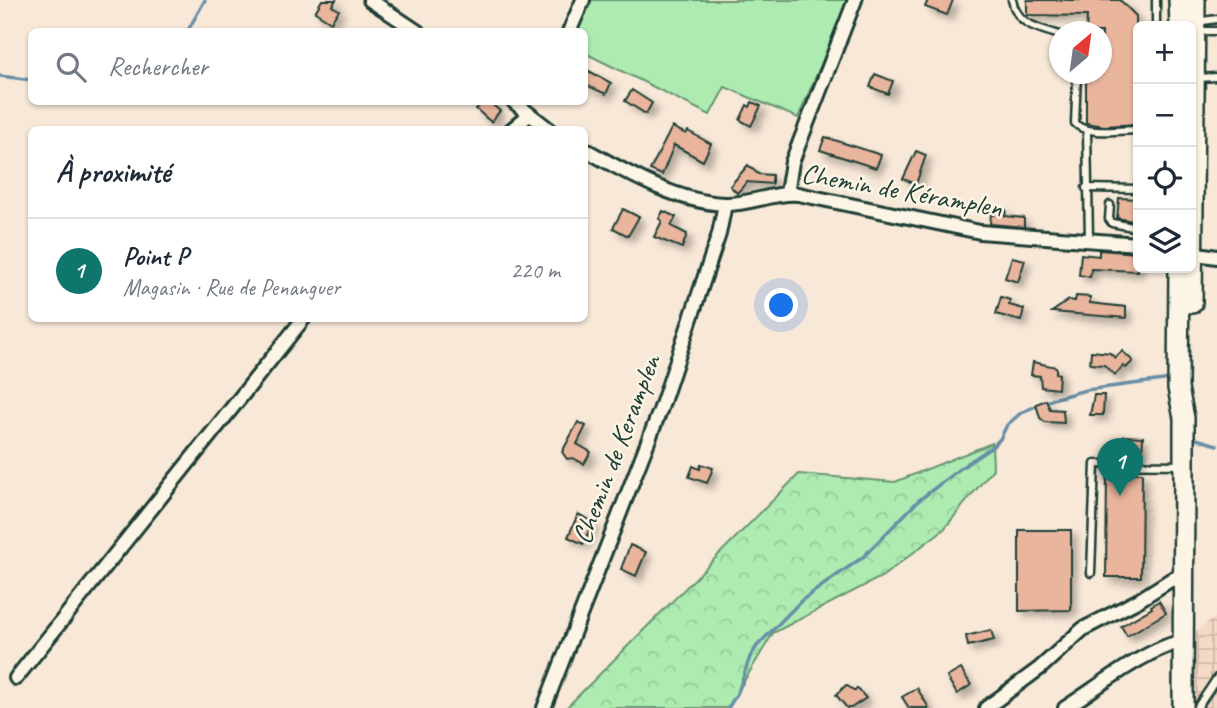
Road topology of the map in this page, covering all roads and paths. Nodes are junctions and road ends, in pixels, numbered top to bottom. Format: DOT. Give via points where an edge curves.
graph roads {
  1 [pos="370,0"];
  2 [pos="583,0"];
  3 [pos="855,0"];
  4 [pos="1012,0"];
  5 [pos="1156,0"];
  6 [pos="1179,0"];
  7 [pos="1195,0"];
  8 [pos="1217,19"];
  9 [pos="1156,21"];
  10 [pos="1185,21"];
  11 [pos="1191,21"];
  12 [pos="412,28"];
  13 [pos="571,28"];
  14 [pos="1196,30"];
  15 [pos="1217,30"];
  16 [pos="1049,32"];
  17 [pos="1196,32"];
  18 [pos="1217,77"];
  19 [pos="1196,78"];
  20 [pos="1077,84"];
  21 [pos="1192,84"];
  22 [pos="523,106"];
  23 [pos="513,126"];
  24 [pos="546,126"];
  25 [pos="1133,130"];
  26 [pos="1087,131"];
  27 [pos="588,151"];
  28 [pos="1086,188"];
  29 [pos="1133,190"];
  30 [pos="787,193"];
  31 [pos="725,204"];
  32 [pos="1110,205"];
  33 [pos="1192,210"];
  34 [pos="1133,227"];
  35 [pos="1089,240"];
  36 [pos="1133,244"];
  37 [pos="1196,254"];
  38 [pos="1217,257"];
  39 [pos="1179,273"];
  40 [pos="1192,273"];
  41 [pos="301,322"];
  42 [pos="1184,418"];
  43 [pos="1184,465"];
  44 [pos="1091,573"];
  45 [pos="1184,575"];
  46 [pos="1184,641"];
  47 [pos="16,678"];
  48 [pos="1217,678"];
  49 [pos="544,708"];
  50 [pos="986,708"];
  51 [pos="1065,708"];
  52 [pos="1184,708"];
  53 [pos="1198,708"];
  1 -- 12 [label="street"];
  2 -- 13 [label="street"];
  3 -- 30 [label="street" via="792,162"];
  4 -- 16 [label="lane" via="1015,14"];
  5 -- 9 [label="lane"];
  6 -- 10 [label="main road"];
  7 -- 11 [label="main road"];
  8 -- 14 [label="lane"];
  15 -- 17 [label="lane"];
  18 -- 19 [label="lane"];
  20 -- 26 [label="lane" via="1075,123"];
  21 -- 33 [label="main road"];
  22 -- 23 [label="street"];
  22 -- 24 [label="street"];
  25 -- 26 [label="lane"];
  26 -- 28 [label="lane"];
  27 -- 31 [label="street, Chemin de Kéramplen" via="664,188"];
  28 -- 29 [label="lane"];
  28 -- 35 [label="lane"];
  30 -- 31 [label="street, Chemin de Kéramplen"];
  30 -- 35 [label="street, Chemin de Kéramplen" via="980,232"];
  31 -- 49 [label="street, Chemin de Keramplen" via="652,433"];
  32 -- 34 [label="lane" via="1112,223"];
  35 -- 36 [label="street, Chemin de Kéramplen"];
  37 -- 38 [label="street"];
  39 -- 42 [label="main road" via="1178,388"];
  40 -- 42 [label="main road" via="1190,389"];
  41 -- 47 [label="street"];
  42 -- 43 [label="main road"];
  43 -- 44 [label="lane" via="1095,464"];
  43 -- 45 [label="main road"];
  45 -- 46 [label="main road"];
  45 -- 50 [label="street" via="1083,629"];
  46 -- 51 [label="street" via="1153,653"];
  46 -- 52 [label="main road"];
  48 -- 53 [label="lane"];
}
